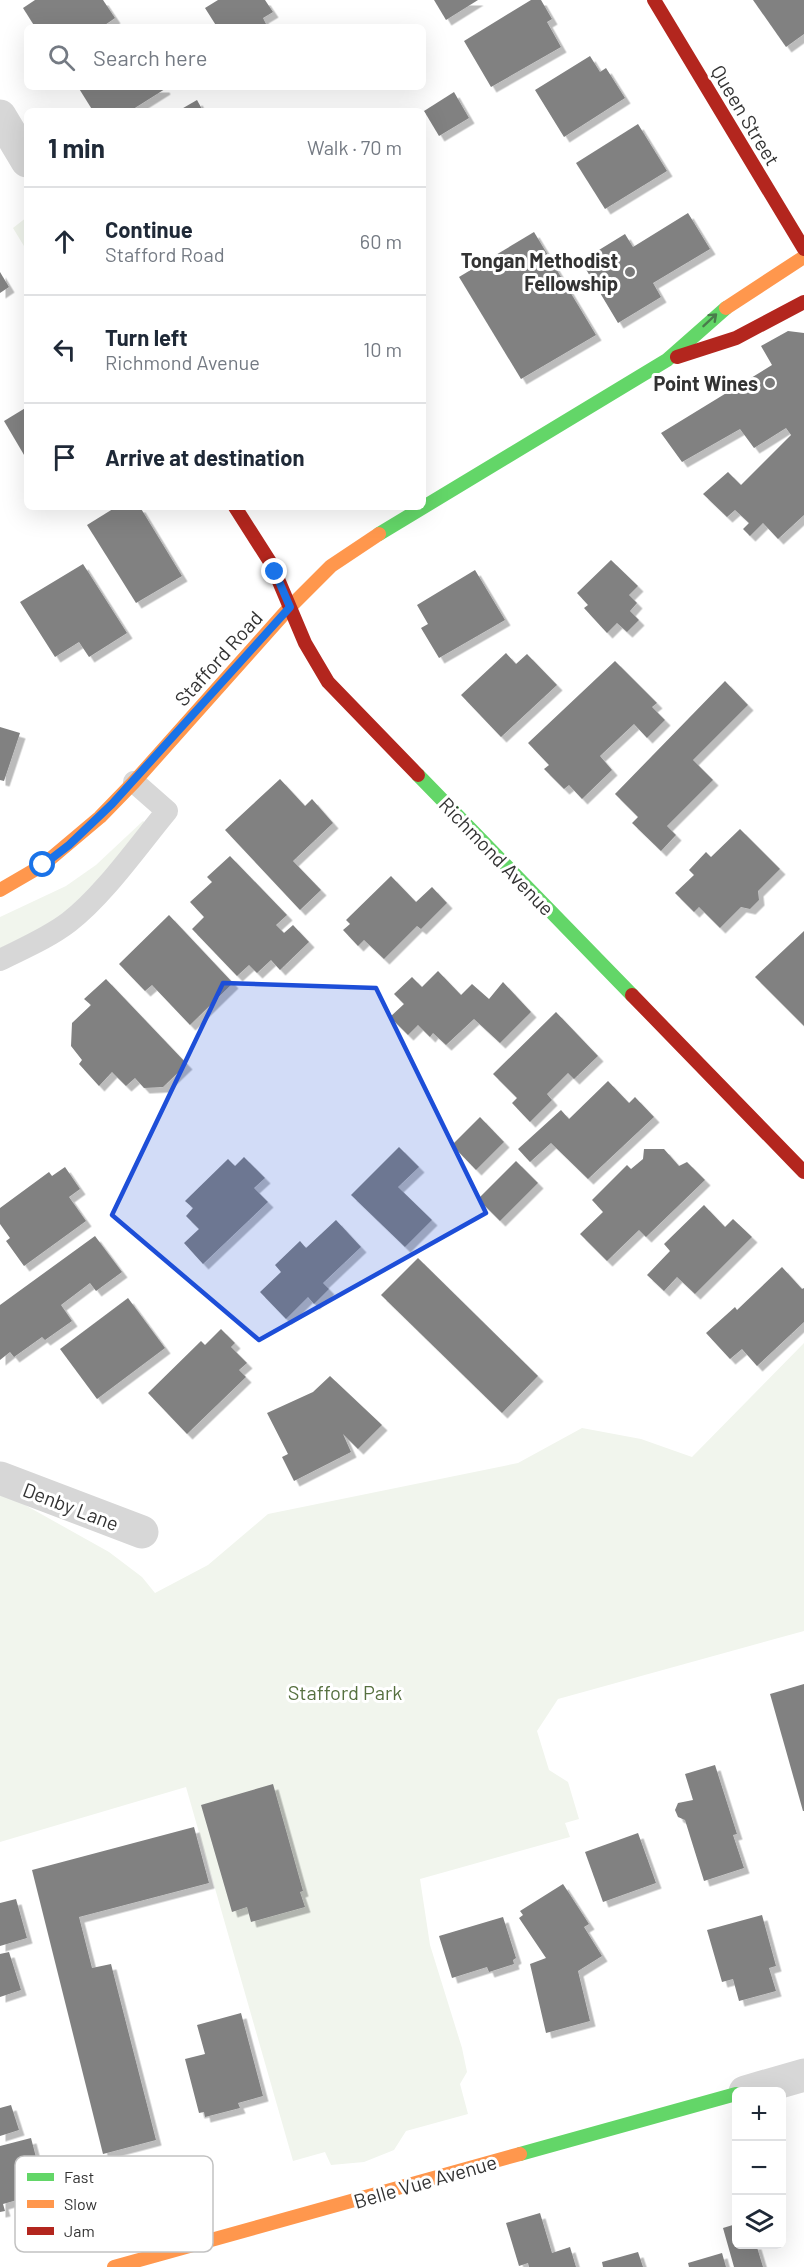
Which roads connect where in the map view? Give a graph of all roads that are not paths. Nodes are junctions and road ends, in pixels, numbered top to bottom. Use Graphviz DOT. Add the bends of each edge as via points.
graph roads {
  1 [pos="654,0"];
  2 [pos="0,116"];
  3 [pos="24,156"];
  4 [pos="804,249"];
  5 [pos="804,257"];
  6 [pos="804,302"];
  7 [pos="667,360"];
  8 [pos="426,506"];
  9 [pos="237,510"];
  10 [pos="419,510"];
  11 [pos="290,607"];
  12 [pos="134,782"];
  13 [pos="0,890"];
  14 [pos="0,960"];
  15 [pos="804,1172"];
  16 [pos="0,1479"];
  17 [pos="142,1532"];
  18 [pos="804,2075"];
  19 [pos="760,2087"];
  20 [pos="732,2095"];
  21 [pos="213,2239"];
  22 [pos="168,2252"];
  23 [pos="114,2267"];
  1 -- 4 [label="street, Queen Street"];
  2 -- 3 [label="street"];
  7 -- 5 [label="street, Stafford Road, one-way" via="718,313"];
  6 -- 7 [label="street, Stafford Road" via="736,338"];
  7 -- 8 [label="street, Stafford Road"];
  9 -- 11 [label="street, Richmond Avenue" via="274,569"];
  10 -- 11 [label="street, Stafford Road" via="331,566"];
  11 -- 12 [label="street, Stafford Road"];
  11 -- 15 [label="street, Richmond Avenue" via="314,662 328,682"];
  12 -- 13 [label="street, Stafford Road" via="69,845"];
  12 -- 14 [label="lane" via="167,811 89,904 38,942"];
  16 -- 17 [label="street, Denby Lane"];
  18 -- 19 [label="street"];
  20 -- 21 [label="street, Belle Vue Avenue"];
  22 -- 23 [label="street, Belle Vue Avenue"];
}
